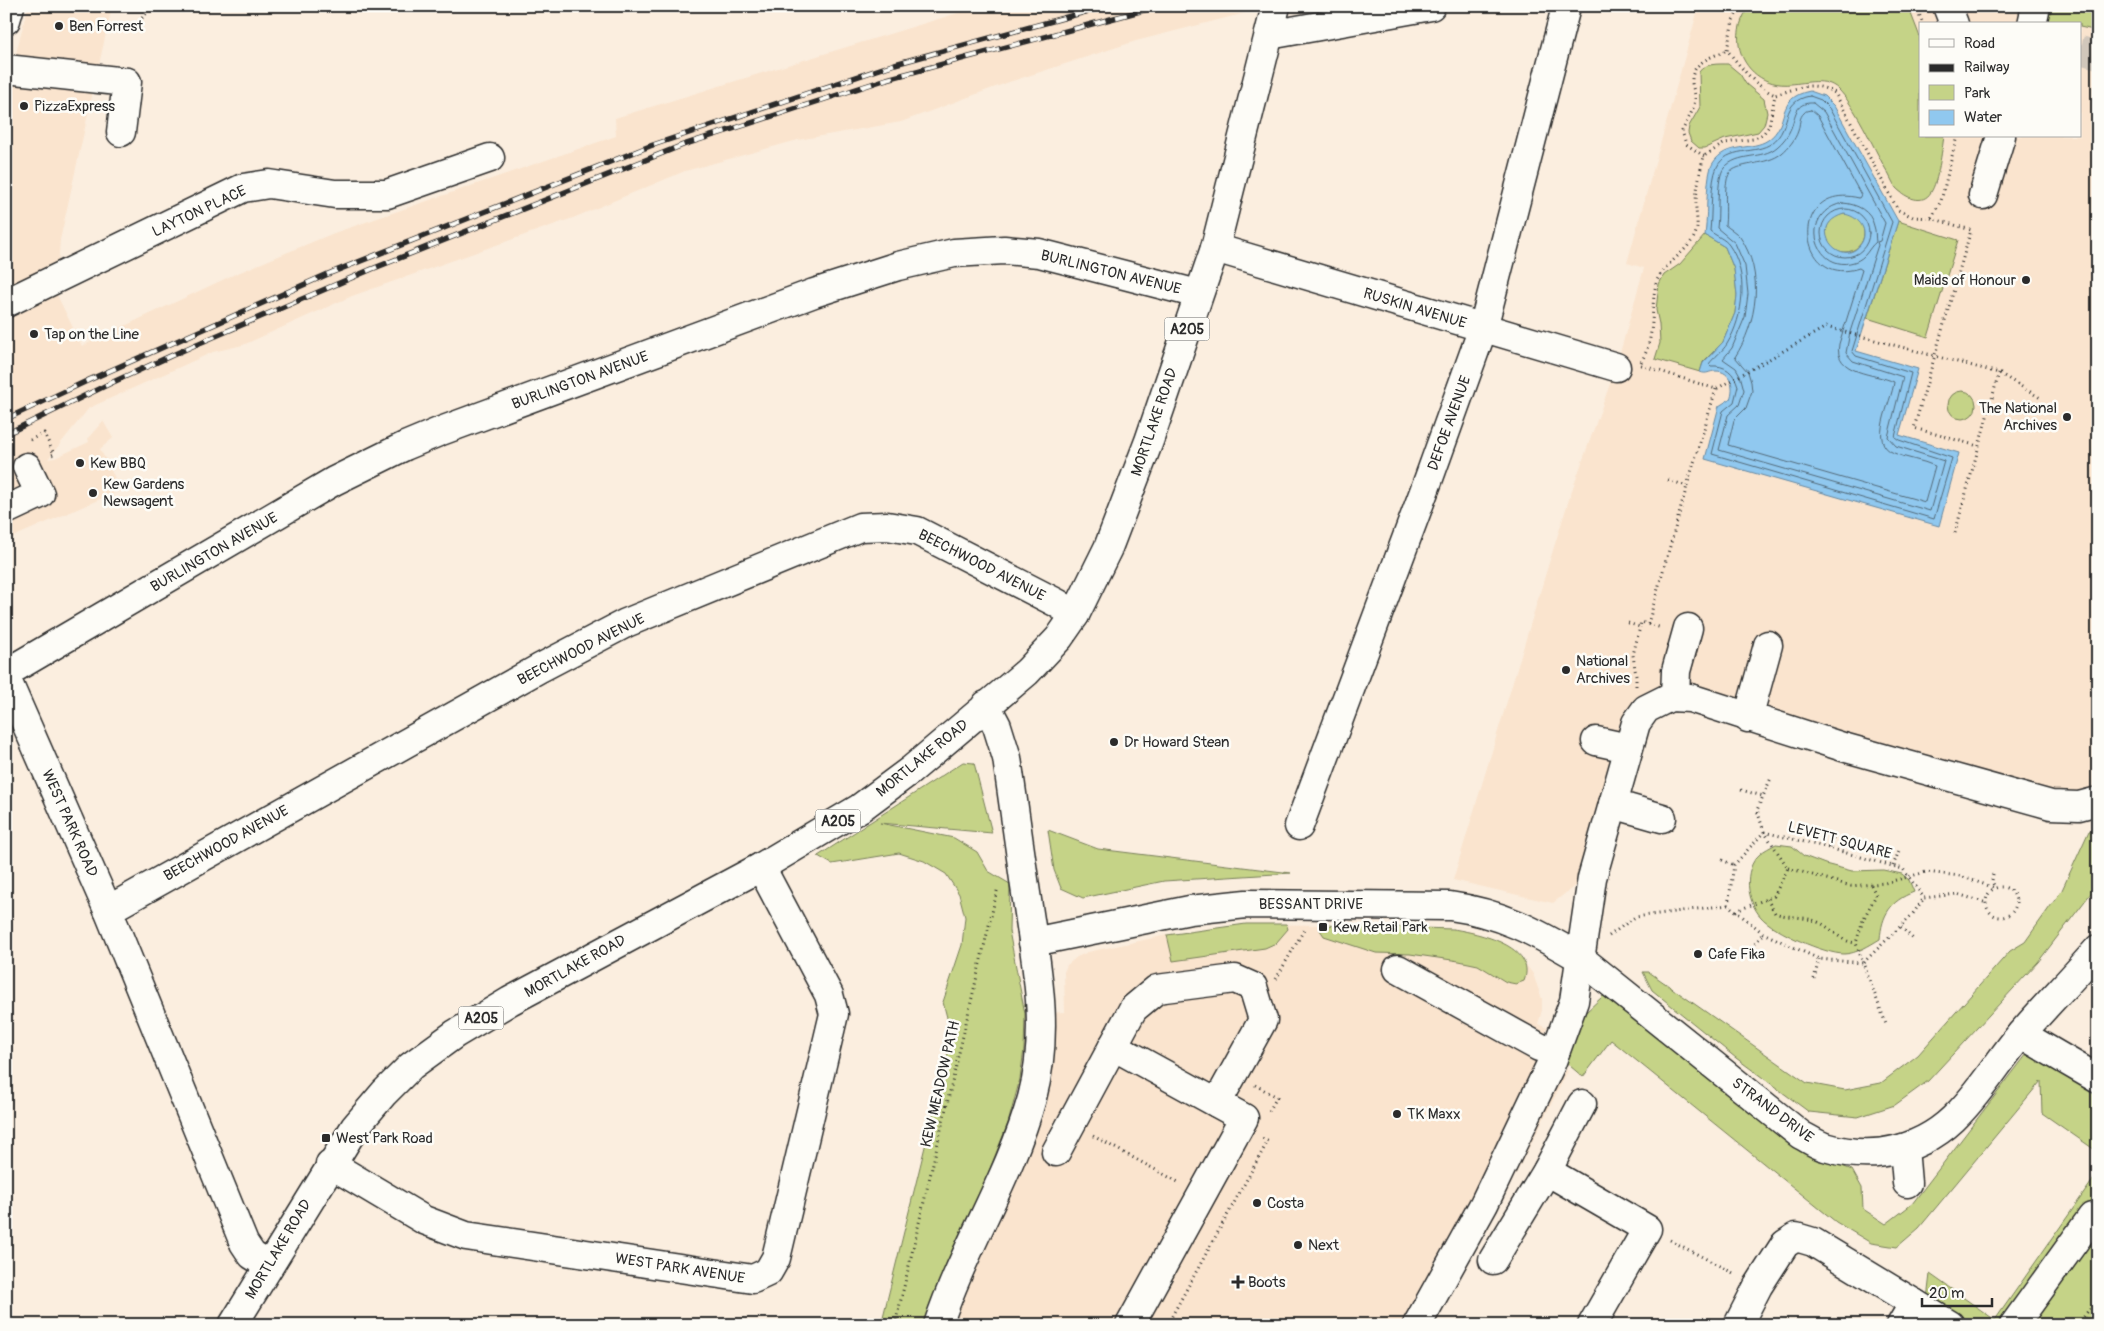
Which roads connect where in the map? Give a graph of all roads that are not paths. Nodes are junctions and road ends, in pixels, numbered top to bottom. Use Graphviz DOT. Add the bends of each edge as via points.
graph roads {
  1 [pos="10,6"];
  2 [pos="1276,6"];
  3 [pos="1431,6"];
  4 [pos="1947,6"];
  5 [pos="2036,6"];
  6 [pos="1565,11"];
  7 [pos="6,20"];
  8 [pos="1953,22"];
  9 [pos="2032,22"];
  10 [pos="1282,33"];
  11 [pos="6,69"];
  12 [pos="121,132"];
  13 [pos="2000,138"];
  14 [pos="490,158"];
  15 [pos="1983,195"];
  16 [pos="1215,248"];
  17 [pos="1198,294"];
  18 [pos="6,303"];
  19 [pos="1482,328"];
  20 [pos="1616,367"];
  21 [pos="27,467"];
  22 [pos="6,510"];
  23 [pos="1075,615"];
  24 [pos="1688,628"];
  25 [pos="1768,644"];
  26 [pos="6,673"];
  27 [pos="6,678"];
  28 [pos="1675,697"];
  29 [pos="986,705"];
  30 [pos="1748,718"];
  31 [pos="1596,741"];
  32 [pos="1628,748"];
  33 [pos="2098,801"];
  34 [pos="1613,804"];
  35 [pos="1662,818"];
  36 [pos="1299,826"];
  37 [pos="761,867"];
  38 [pos="108,910"];
  39 [pos="1034,942"];
  40 [pos="2098,950"];
  41 [pos="1580,958"];
  42 [pos="1398,969"];
  43 [pos="2021,1034"];
  44 [pos="1113,1046"];
  45 [pos="1555,1052"];
  46 [pos="2098,1079"];
  47 [pos="1217,1103"];
  48 [pos="1582,1104"];
  49 [pos="1904,1148"];
  50 [pos="1056,1152"];
  51 [pos="330,1164"];
  52 [pos="1546,1171"];
  53 [pos="1907,1183"];
  54 [pos="2092,1217"];
  55 [pos="1493,1260"];
  56 [pos="268,1265"];
  57 [pos="1908,1314"];
  58 [pos="232,1325"];
  59 [pos="938,1325"];
  60 [pos="1130,1325"];
  61 [pos="1417,1325"];
  62 [pos="1592,1325"];
  63 [pos="1738,1325"];
  64 [pos="1950,1325"];
  65 [pos="2014,1325"];
  1 -- 7 [label="main road"];
  2 -- 10 [label="main road, MORTLAKE ROAD / A205"];
  3 -- 10 [label="main road"];
  4 -- 8 [label="main road"];
  5 -- 9 [label="main road"];
  6 -- 19 [label="main road, DEFOE AVENUE"];
  10 -- 16 [label="main road, MORTLAKE ROAD / A205"];
  11 -- 12 [label="main road" via="127,82"];
  13 -- 15 [label="main road"];
  14 -- 18 [label="main road, LAYTON PLACE" via="387,194 335,194 269,184 243,188"];
  16 -- 17 [label="main road, MORTLAKE ROAD / A205"];
  16 -- 19 [label="main road, RUSKIN AVENUE"];
  17 -- 23 [label="main road, MORTLAKE ROAD / A205" via="1149,441 1108,548"];
  17 -- 26 [label="main road, BURLINGTON AVENUE" via="1039,253 980,250 898,266 814,293 405,446 334,481"];
  19 -- 20 [label="main road, RUSKIN AVENUE"];
  19 -- 36 [label="main road, DEFOE AVENUE"];
  21 -- 22 [label="main road" via="40,494"];
  23 -- 29 [label="main road, MORTLAKE ROAD / A205" via="1059,638 1027,672"];
  23 -- 38 [label="main road, BEECHWOOD AVENUE" via="917,531 887,526 860,527 626,623"];
  24 -- 28 [label="main road" via="1676,671"];
  25 -- 30 [label="main road"];
  27 -- 38 [label="main road, WEST PARK ROAD"];
  28 -- 30 [label="main road" via="1690,698"];
  28 -- 32 [label="main road" via="1646,709 1636,723"];
  29 -- 37 [label="main road, MORTLAKE ROAD / A205" via="911,770 860,808"];
  29 -- 39 [label="main road" via="1007,758"];
  30 -- 33 [label="main road" via="2051,805 2079,806"];
  31 -- 32 [label="main road"];
  32 -- 34 [label="main road"];
  34 -- 35 [label="main road"];
  34 -- 41 [label="main road" via="1592,878"];
  37 -- 51 [label="main road, MORTLAKE ROAD / A205" via="589,958 455,1034 411,1066 384,1093"];
  37 -- 51 [label="main road, WEST PARK AVENUE" via="829,995 834,1014 776,1258 768,1272 753,1279 466,1236 424,1220"];
  38 -- 56 [label="main road, WEST PARK ROAD" via="244,1243 252,1255"];
  39 -- 41 [label="main road, BESSANT DRIVE" via="1190,910 1246,904 1450,906 1478,910 1506,920 1541,935"];
  39 -- 59 [label="main road" via="1042,1013 1038,1069 1021,1133 951,1286"];
  40 -- 43 [label="main road, STRAND DRIVE"];
  41 -- 45 [label="main road" via="1574,1001"];
  41 -- 49 [label="main road, STRAND DRIVE" via="1801,1135 1823,1147 1865,1154"];
  42 -- 45 [label="main road" via="1539,1048"];
  43 -- 46 [label="main road"];
  43 -- 49 [label="main road, STRAND DRIVE" via="1961,1111 1942,1129"];
  44 -- 47 [label="main road"];
  44 -- 47 [label="main road" via="1133,1009 1157,989 1235,979 1253,987 1263,1020"];
  44 -- 50 [label="main road"];
  45 -- 61 [label="main road" via="1484,1204"];
  47 -- 60 [label="main road" via="1244,1118"];
  48 -- 52 [label="main road"];
  49 -- 53 [label="main road"];
  51 -- 56 [label="main road, MORTLAKE ROAD / A205"];
  52 -- 55 [label="main road"];
  52 -- 62 [label="main road" via="1642,1236"];
  54 -- 65 [label="main road" via="2079,1254"];
  56 -- 58 [label="main road, MORTLAKE ROAD / A205"];
  57 -- 63 [label="main road" via="1813,1242 1796,1237 1785,1244"];
  57 -- 64 [label="main road"];
}
